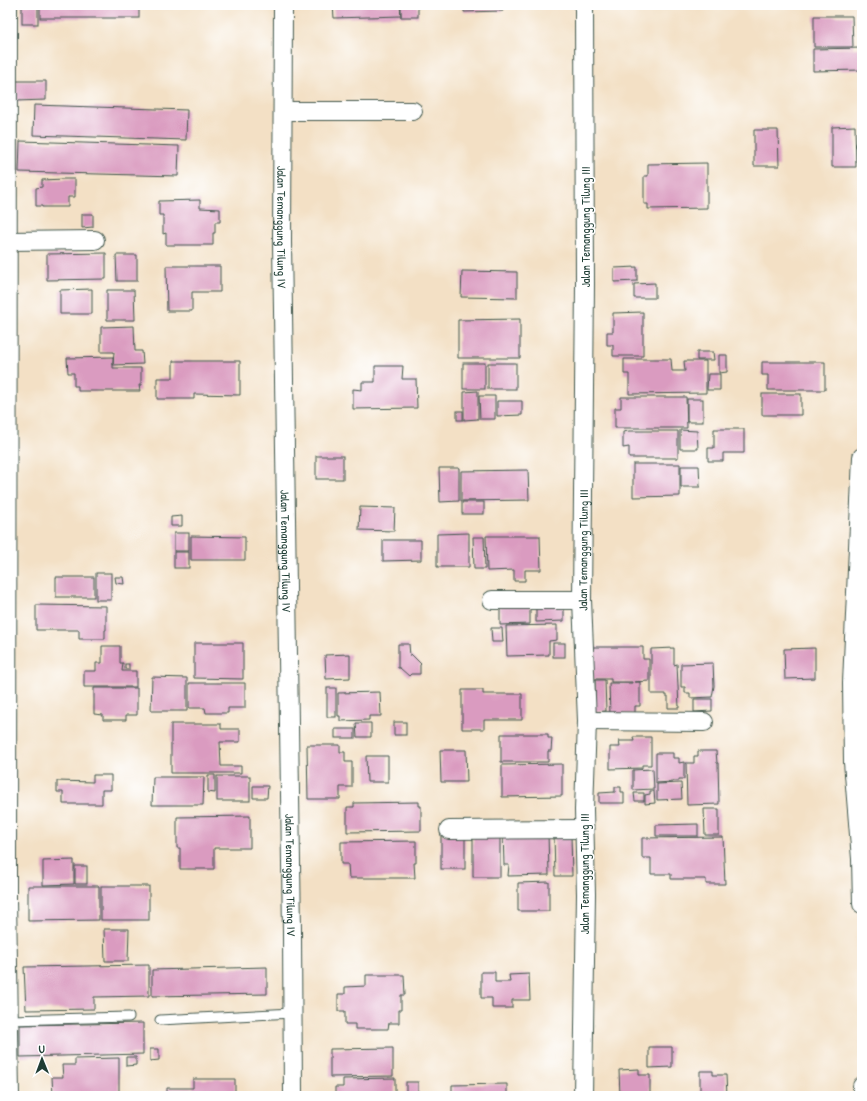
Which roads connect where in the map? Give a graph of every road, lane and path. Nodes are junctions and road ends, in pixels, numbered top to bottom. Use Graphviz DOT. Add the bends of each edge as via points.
graph roads {
  1 [pos="8,5"];
  2 [pos="284,5"];
  3 [pos="584,5"];
  4 [pos="283,111"];
  5 [pos="413,111"];
  6 [pos="95,240"];
  7 [pos="8,241"];
  8 [pos="862,457"];
  9 [pos="492,600"];
  10 [pos="582,600"];
  11 [pos="588,720"];
  12 [pos="704,722"];
  13 [pos="584,829"];
  14 [pos="449,830"];
  15 [pos="862,904"];
  16 [pos="293,1013"];
  17 [pos="129,1017"];
  18 [pos="9,1020"];
  19 [pos="160,1020"];
  20 [pos="862,1086"];
  21 [pos="10,1096"];
  22 [pos="293,1096"];
  23 [pos="583,1096"];
  24 [pos="862,1096"];
  1 -- 7 [label="street"];
  2 -- 4 [label="street, Jalan Temanggung Tilung IV"];
  3 -- 10 [label="street, Jalan Temanggung Tilung III"];
  4 -- 5 [label="street"];
  4 -- 16 [label="street, Jalan Temanggung Tilung IV" via="282,242"];
  6 -- 7 [label="street"];
  7 -- 18 [label="street"];
  8 -- 15 [label="street" via="852,683 853,762"];
  9 -- 10 [label="street"];
  10 -- 11 [label="street, Jalan Temanggung Tilung III"];
  11 -- 12 [label="street"];
  11 -- 13 [label="street, Jalan Temanggung Tilung III"];
  13 -- 14 [label="street"];
  13 -- 23 [label="street, Jalan Temanggung Tilung III" via="586,894"];
  16 -- 19 [label="lane"];
  16 -- 22 [label="street, Jalan Temanggung Tilung IV"];
  17 -- 18 [label="lane"];
  18 -- 21 [label="street"];
  20 -- 24 [label="street"];
}
